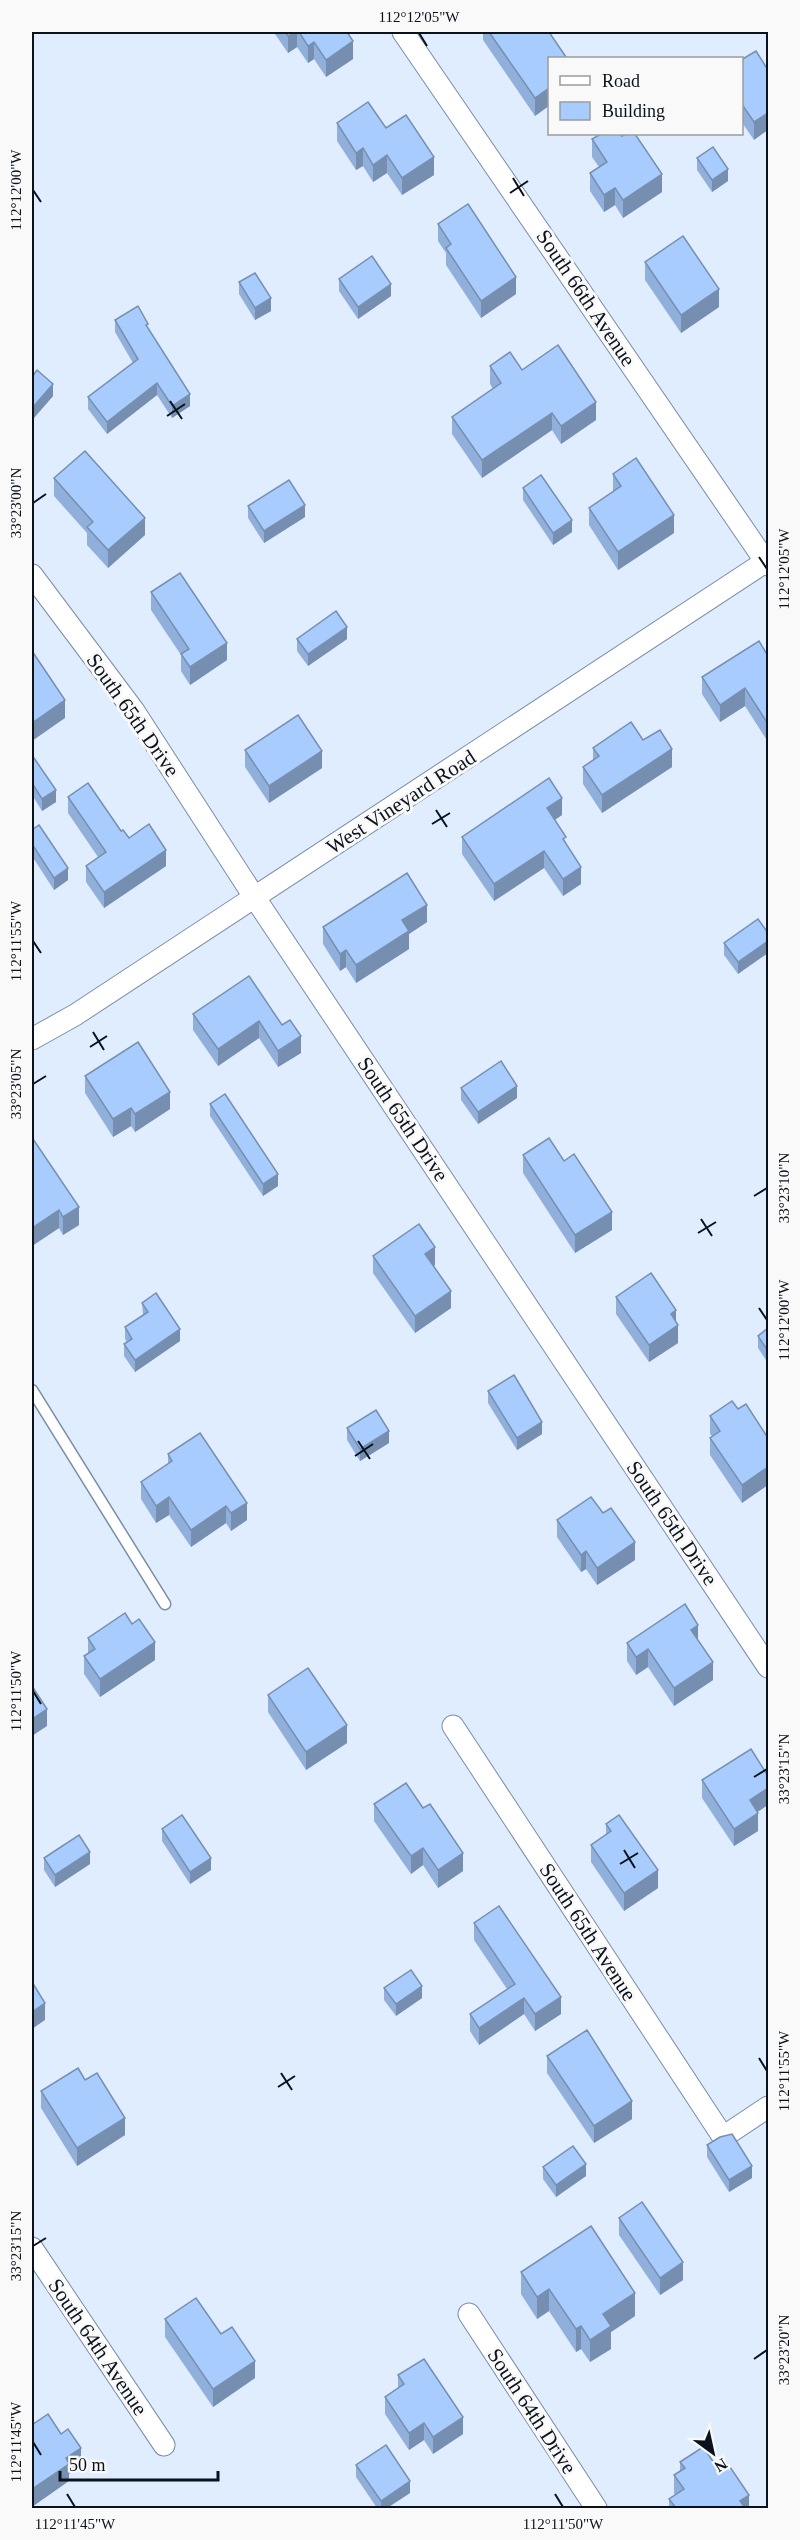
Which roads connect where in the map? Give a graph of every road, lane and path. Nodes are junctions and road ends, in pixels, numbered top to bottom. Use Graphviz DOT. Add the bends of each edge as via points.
graph roads {
  1 [pos="404,32"];
  2 [pos="768,562"];
  3 [pos="32,575"];
  4 [pos="255,898"];
  5 [pos="32,1039"];
  6 [pos="32,1390"];
  7 [pos="165,1604"];
  8 [pos="768,1667"];
  9 [pos="453,1726"];
  10 [pos="768,2107"];
  11 [pos="32,2248"];
  12 [pos="469,2314"];
  13 [pos="164,2445"];
  14 [pos="596,2508"];
  1 -- 2 [label="street, South 66th Avenue"];
  2 -- 4 [label="street, West Vineyard Road"];
  3 -- 4 [label="street, South 65th Drive" via="134,711"];
  4 -- 5 [label="street, West Vineyard Road" via="75,1016"];
  4 -- 8 [label="street, South 65th Drive"];
  6 -- 7 [label="lane"];
  9 -- 10 [label="street, South 65th Avenue" via="723,2137"];
  11 -- 13 [label="street, South 64th Avenue"];
  12 -- 14 [label="street, South 64th Drive"];
}
